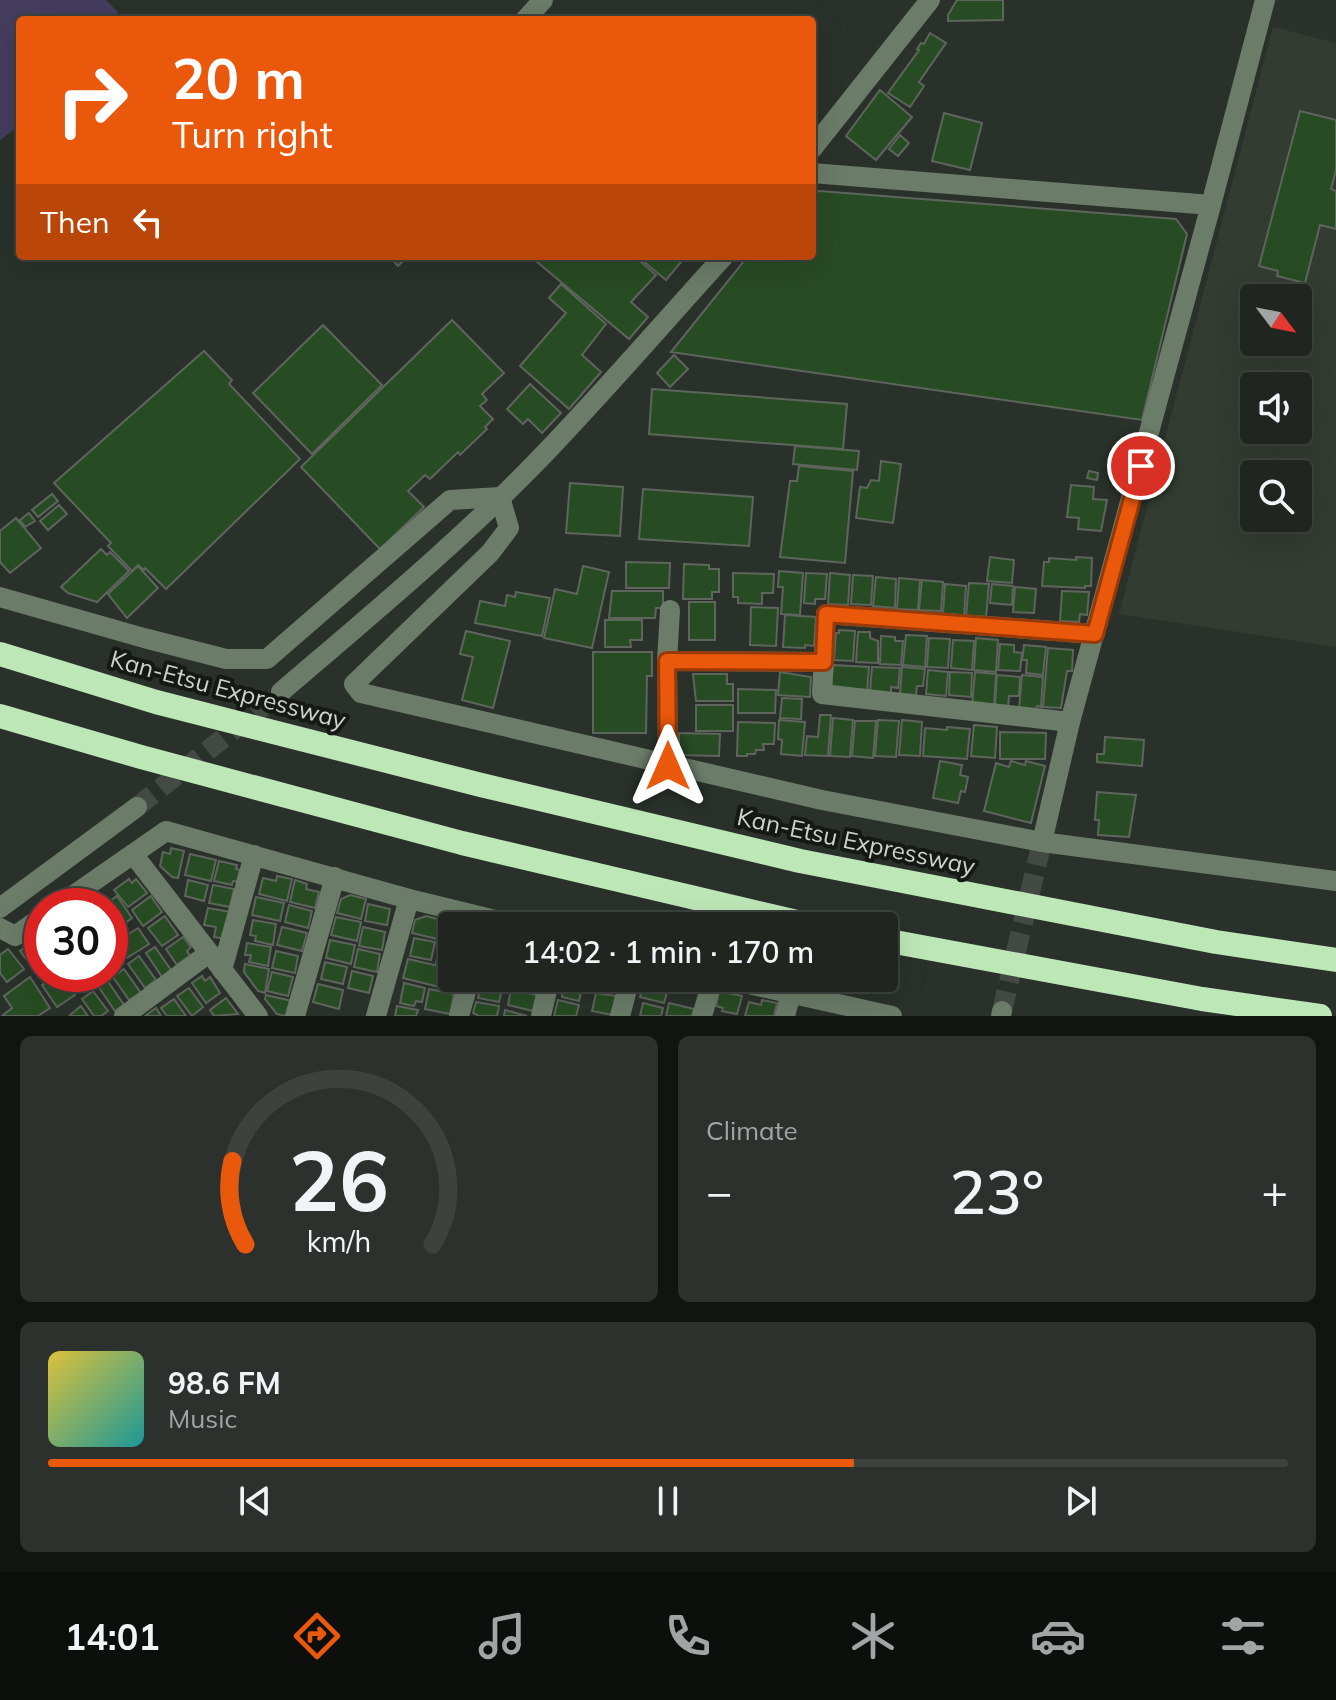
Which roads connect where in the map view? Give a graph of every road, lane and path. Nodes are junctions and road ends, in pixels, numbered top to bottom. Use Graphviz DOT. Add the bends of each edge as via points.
graph roads {
  1 [pos="543,0"];
  2 [pos="930,0"];
  3 [pos="1265,0"];
  4 [pos="529,16"];
  5 [pos="816,144"];
  6 [pos="816,173"];
  7 [pos="1211,205"];
  8 [pos="720,260"];
  9 [pos="500,497"];
  10 [pos="0,597"];
  11 [pos="670,610"];
  12 [pos="1095,634"];
  13 [pos="0,654"];
  14 [pos="667,661"];
  15 [pos="824,662"];
  16 [pos="281,692"];
  17 [pos="0,716"];
  18 [pos="1070,722"];
  19 [pos="668,766"];
  20 [pos="137,807"];
  21 [pos="1042,842"];
  22 [pos="133,854"];
  23 [pos="254,855"];
  24 [pos="335,877"];
  25 [pos="1336,881"];
  26 [pos="84,888"];
  27 [pos="409,899"];
  28 [pos="0,908"];
  29 [pos="453,912"];
  30 [pos="755,912"];
  31 [pos="0,928"];
  32 [pos="24,930"];
  33 [pos="898,943"];
  34 [pos="209,953"];
  35 [pos="1336,960"];
  36 [pos="222,970"];
  37 [pos="466,992"];
  38 [pos="547,992"];
  39 [pos="626,992"];
  40 [pos="709,992"];
  41 [pos="786,992"];
  42 [pos="791,993"];
  43 [pos="862,1013"];
  44 [pos="124,1016"];
  45 [pos="258,1016"];
  46 [pos="295,1016"];
  47 [pos="376,1016"];
  48 [pos="459,1016"];
  49 [pos="541,1016"];
  50 [pos="620,1016"];
  51 [pos="702,1016"];
  52 [pos="785,1016"];
  53 [pos="892,1016"];
  54 [pos="1320,1016"];
  1 -- 4 [label="street"];
  2 -- 5 [label="street"];
  3 -- 7 [label="street"];
  6 -- 7 [label="street"];
  7 -- 12 [label="street"];
  8 -- 9 [label="street"];
  9 -- 10 [label="street" via="450,500 267,659 226,659"];
  9 -- 16 [label="street"];
  9 -- 19 [label="street" via="509,528 490,553 354,684 361,693"];
  11 -- 14 [label="street"];
  12 -- 15 [label="street" via="826,614"];
  12 -- 18 [label="street"];
  13 -- 35 [label="highway, Kan-Etsu Expressway" via="172,706 800,861 1216,942"];
  14 -- 15 [label="street"];
  14 -- 19 [label="street"];
  15 -- 18 [label="street" via="822,694"];
  17 -- 30 [label="highway" via="462,843"];
  18 -- 21 [label="street"];
  19 -- 21 [label="street"];
  20 -- 28 [label="street"];
  21 -- 25 [label="street"];
  22 -- 23 [label="street" via="166,831"];
  22 -- 26 [label="street"];
  22 -- 34 [label="street"];
  23 -- 24 [label="street"];
  23 -- 36 [label="street"];
  24 -- 27 [label="street"];
  24 -- 46 [label="street"];
  27 -- 29 [label="street"];
  27 -- 47 [label="street"];
  31 -- 32 [label="street" via="15,936"];
  33 -- 54 [label="highway"];
  34 -- 36 [label="street"];
  34 -- 44 [label="street"];
  36 -- 45 [label="street"];
  37 -- 48 [label="street"];
  38 -- 49 [label="street"];
  39 -- 50 [label="street"];
  40 -- 51 [label="street"];
  41 -- 42 [label="street"];
  42 -- 43 [label="street"];
  42 -- 52 [label="street"];
  43 -- 53 [label="street"];
}
